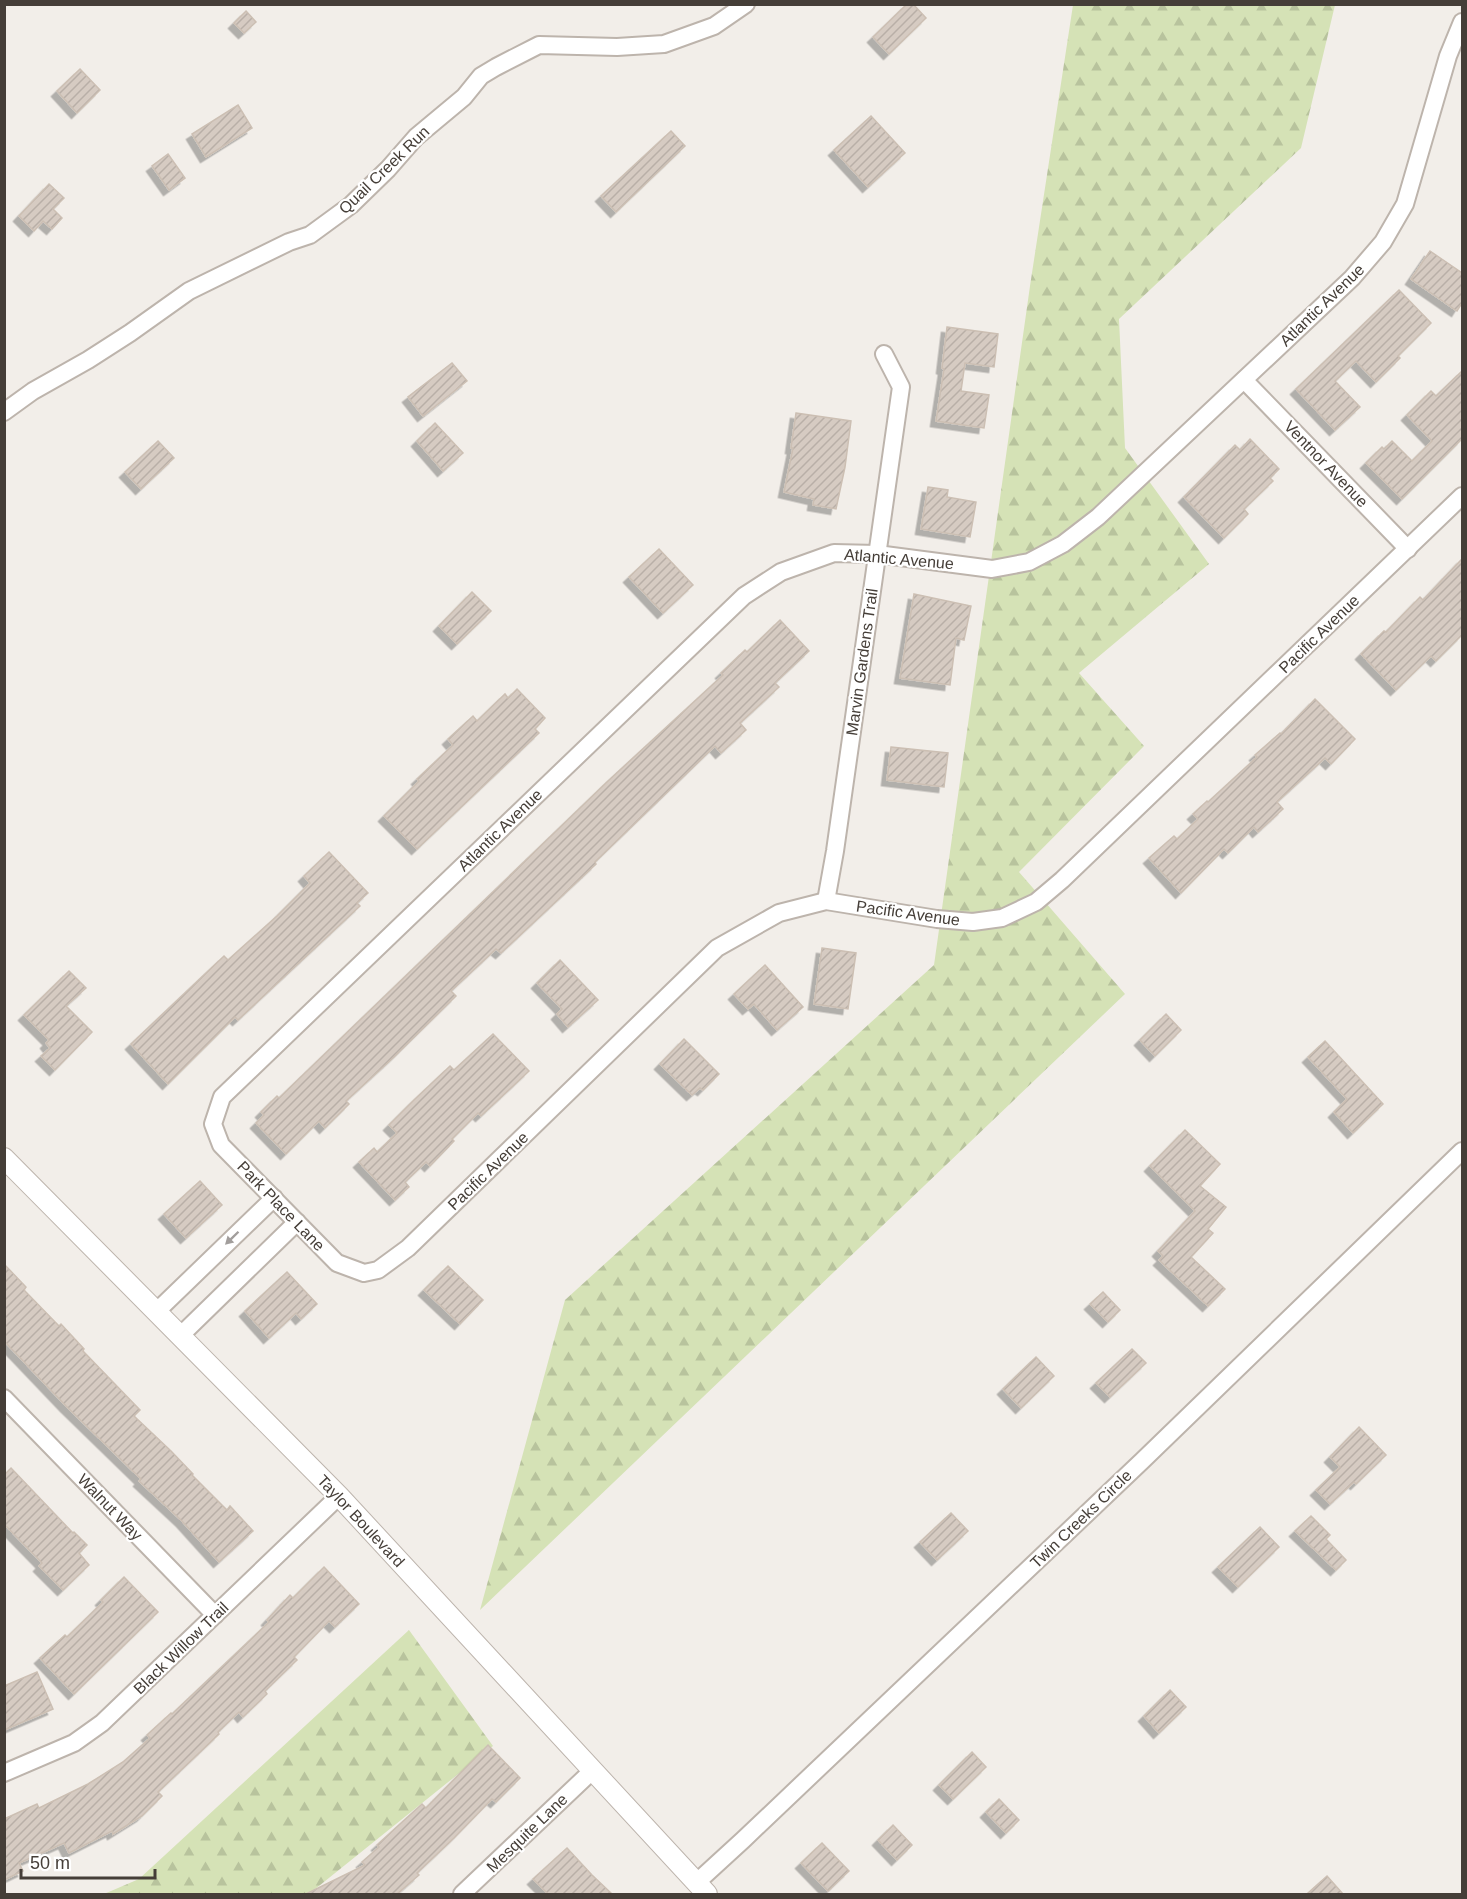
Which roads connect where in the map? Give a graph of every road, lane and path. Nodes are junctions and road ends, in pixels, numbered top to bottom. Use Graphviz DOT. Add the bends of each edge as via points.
graph roads {
  1 [pos="746,4"];
  2 [pos="1462,22"];
  3 [pos="884,354"];
  4 [pos="1244,380"];
  5 [pos="4,412"];
  6 [pos="1462,496"];
  7 [pos="1408,549"];
  8 [pos="877,554"];
  9 [pos="826,901"];
  10 [pos="213,1124"];
  11 [pos="1462,1151"];
  12 [pos="4,1158"];
  13 [pos="274,1198"];
  14 [pos="297,1222"];
  15 [pos="364,1273"];
  16 [pos="156,1312"];
  17 [pos="180,1336"];
  18 [pos="4,1398"];
  19 [pos="339,1496"];
  20 [pos="215,1615"];
  21 [pos="592,1771"];
  22 [pos="4,1773"];
  23 [pos="701,1889"];
  24 [pos="474,1891"];
  1 -- 5 [label="street, Quail Creek Run" via="714,26 664,44 539,45 496,67 416,137 351,205 310,235 189,291"];
  2 -- 4 [label="street, Atlantic Avenue" via="1448,56 1405,204 1383,242 1352,278"];
  3 -- 8 [label="street, Marvin Gardens Trail" via="901,387"];
  4 -- 7 [label="street, Ventnor Avenue"];
  4 -- 8 [label="street, Atlantic Avenue" via="1098,517 1063,544 1029,562 992,569"];
  6 -- 7 [label="street, Pacific Avenue"];
  7 -- 9 [label="street, Pacific Avenue" via="1036,902 1002,918 973,922"];
  8 -- 9 [label="street, Marvin Gardens Trail"];
  8 -- 10 [label="street, Atlantic Avenue" via="834,553 780,572 744,596 222,1097"];
  9 -- 15 [label="street, Pacific Avenue" via="779,913 717,948 408,1248 378,1270"];
  10 -- 13 [label="street, Park Place Lane" via="221,1145"];
  11 -- 23 [label="street, Twin Creeks Circle" via="743,1840"];
  12 -- 16 [label="street, Taylor Boulevard"];
  13 -- 14 [label="street, Park Place Lane"];
  13 -- 16 [label="street, one-way"];
  14 -- 15 [label="street, Park Place Lane" via="337,1263"];
  14 -- 17 [label="street"];
  16 -- 17 [label="street, Taylor Boulevard"];
  17 -- 19 [label="street, Taylor Boulevard"];
  18 -- 20 [label="street, Walnut Way"];
  19 -- 20 [label="street, Black Willow Trail"];
  19 -- 21 [label="street, Taylor Boulevard"];
  20 -- 22 [label="street, Black Willow Trail" via="102,1723 74,1743"];
  21 -- 23 [label="street, Taylor Boulevard"];
  21 -- 24 [label="street, Mesquite Lane"];
}
